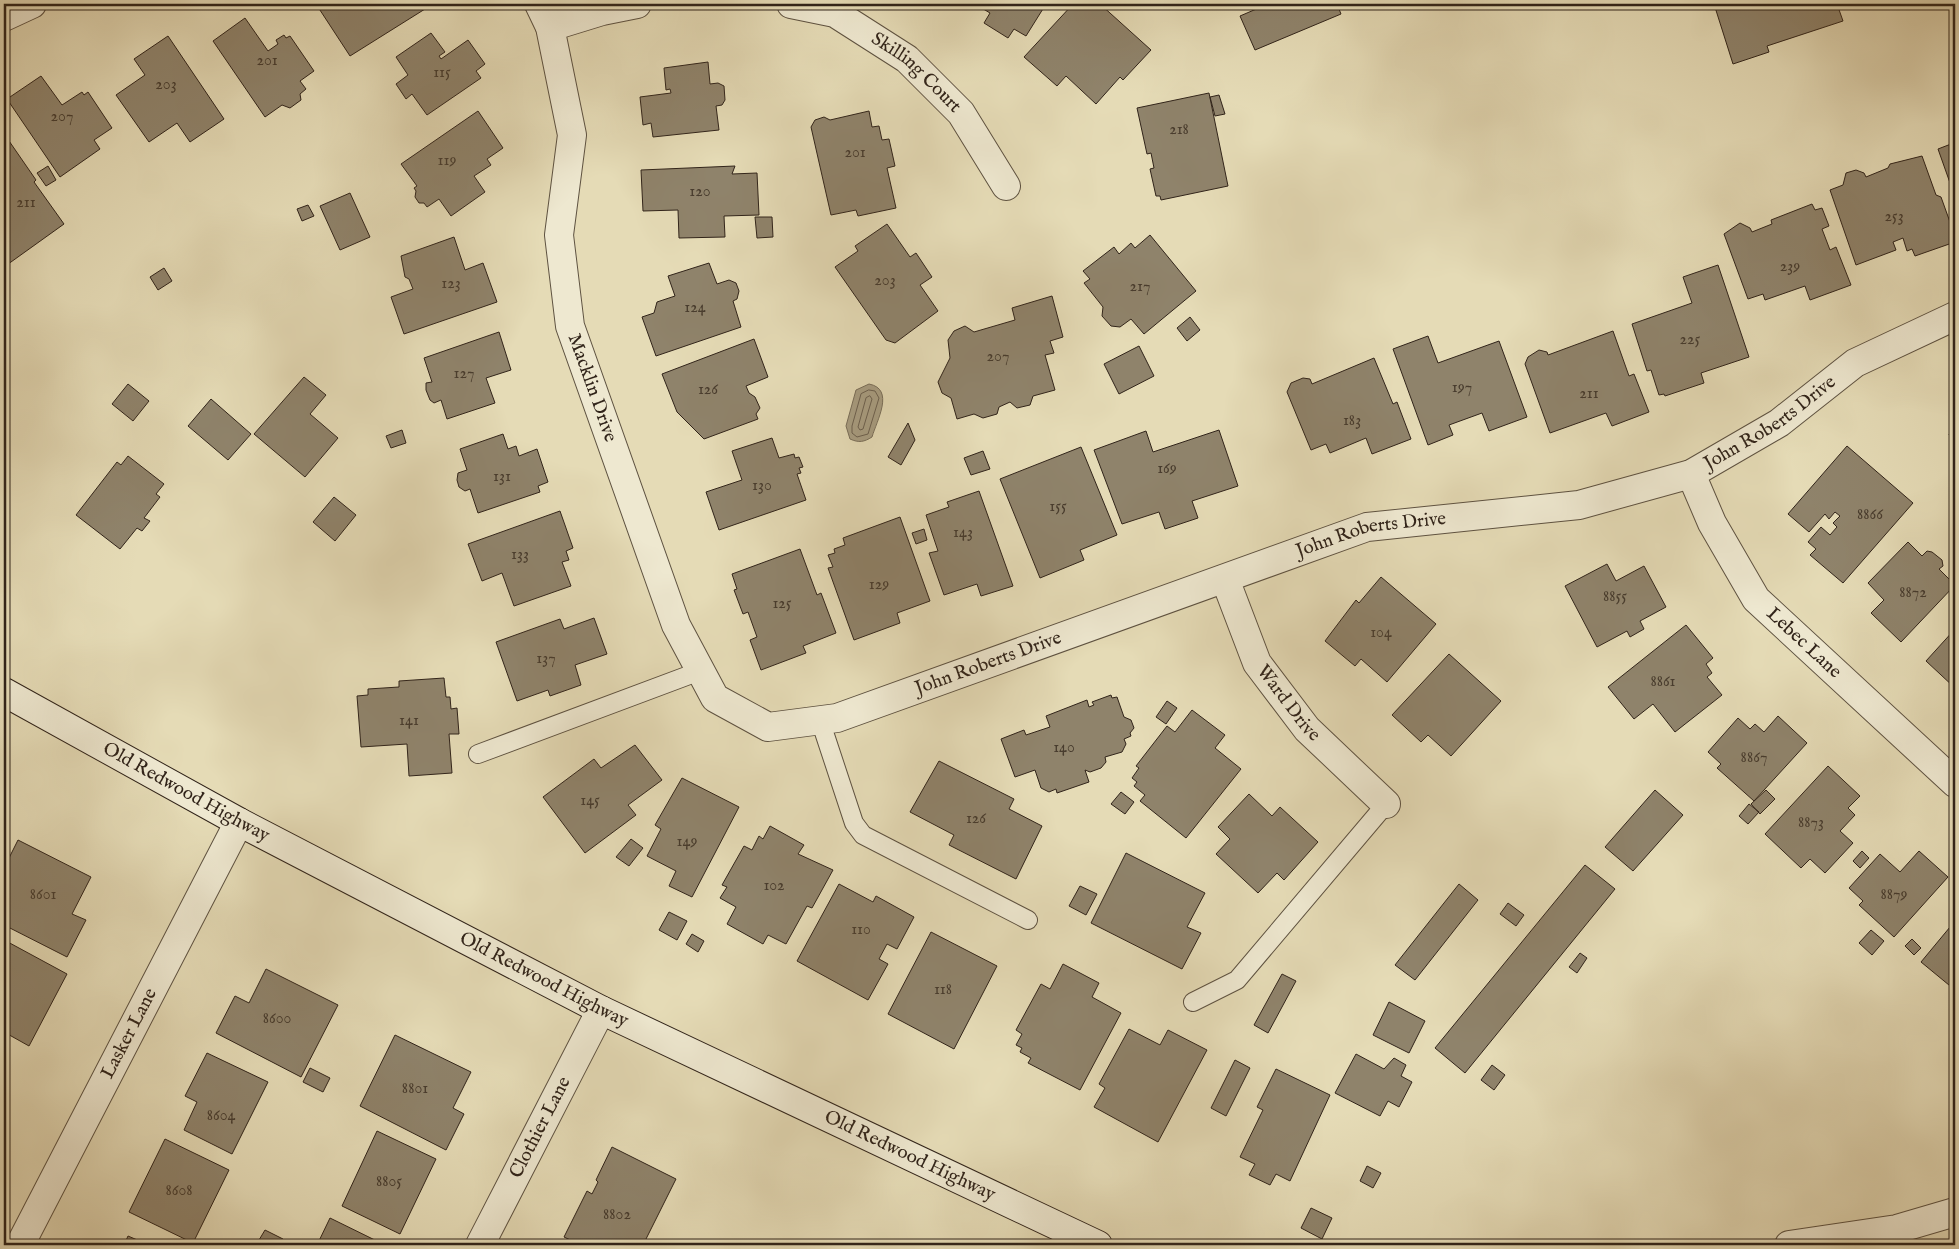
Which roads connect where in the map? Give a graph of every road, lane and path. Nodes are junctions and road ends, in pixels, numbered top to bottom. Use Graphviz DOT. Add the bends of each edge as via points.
graph roads {
  1 [pos="32,4"];
  2 [pos="637,4"];
  3 [pos="791,4"];
  4 [pos="545,15"];
  5 [pos="4,17"];
  6 [pos="1006,186"];
  7 [pos="1955,316"];
  8 [pos="1691,474"];
  9 [pos="1225,579"];
  10 [pos="700,671"];
  11 [pos="4,692"];
  12 [pos="820,720"];
  13 [pos="768,727"];
  14 [pos="478,754"];
  15 [pos="1955,783"];
  16 [pos="1386,804"];
  17 [pos="239,822"];
  18 [pos="1028,920"];
  19 [pos="1193,1002"];
  20 [pos="601,1010"];
  21 [pos="1955,1212"];
  22 [pos="20,1245"];
  23 [pos="480,1245"];
  24 [pos="1098,1245"];
  25 [pos="1789,1245"];
  1 -- 5 [label="street"];
  2 -- 4 [label="street" via="602,11"];
  3 -- 6 [label="street, Skilling Court" via="835,13 907,60 961,113"];
  4 -- 10 [label="street, Macklin Drive" via="572,135 558,234 570,326 676,625"];
  7 -- 8 [label="street, John Roberts Drive" via="1855,363 1779,423"];
  8 -- 9 [label="street, John Roberts Drive" via="1579,505 1367,527"];
  8 -- 15 [label="street, Lebec Lane" via="1712,523 1756,599"];
  9 -- 12 [label="street, John Roberts Drive" via="837,718"];
  9 -- 16 [label="street, Ward Drive" via="1256,663 1306,729"];
  10 -- 13 [label="street, Macklin Drive" via="715,698"];
  10 -- 14 [label="lane"];
  11 -- 17 [label="street, Old Redwood Highway"];
  12 -- 13 [label="street, John Roberts Drive"];
  12 -- 18 [label="lane" via="854,823 863,835"];
  16 -- 19 [label="lane" via="1237,980"];
  17 -- 20 [label="street, Old Redwood Highway"];
  17 -- 22 [label="street, Lasker Lane"];
  20 -- 23 [label="street, Clothier Lane"];
  20 -- 24 [label="street, Old Redwood Highway"];
  21 -- 25 [label="street" via="1898,1229"];
}
